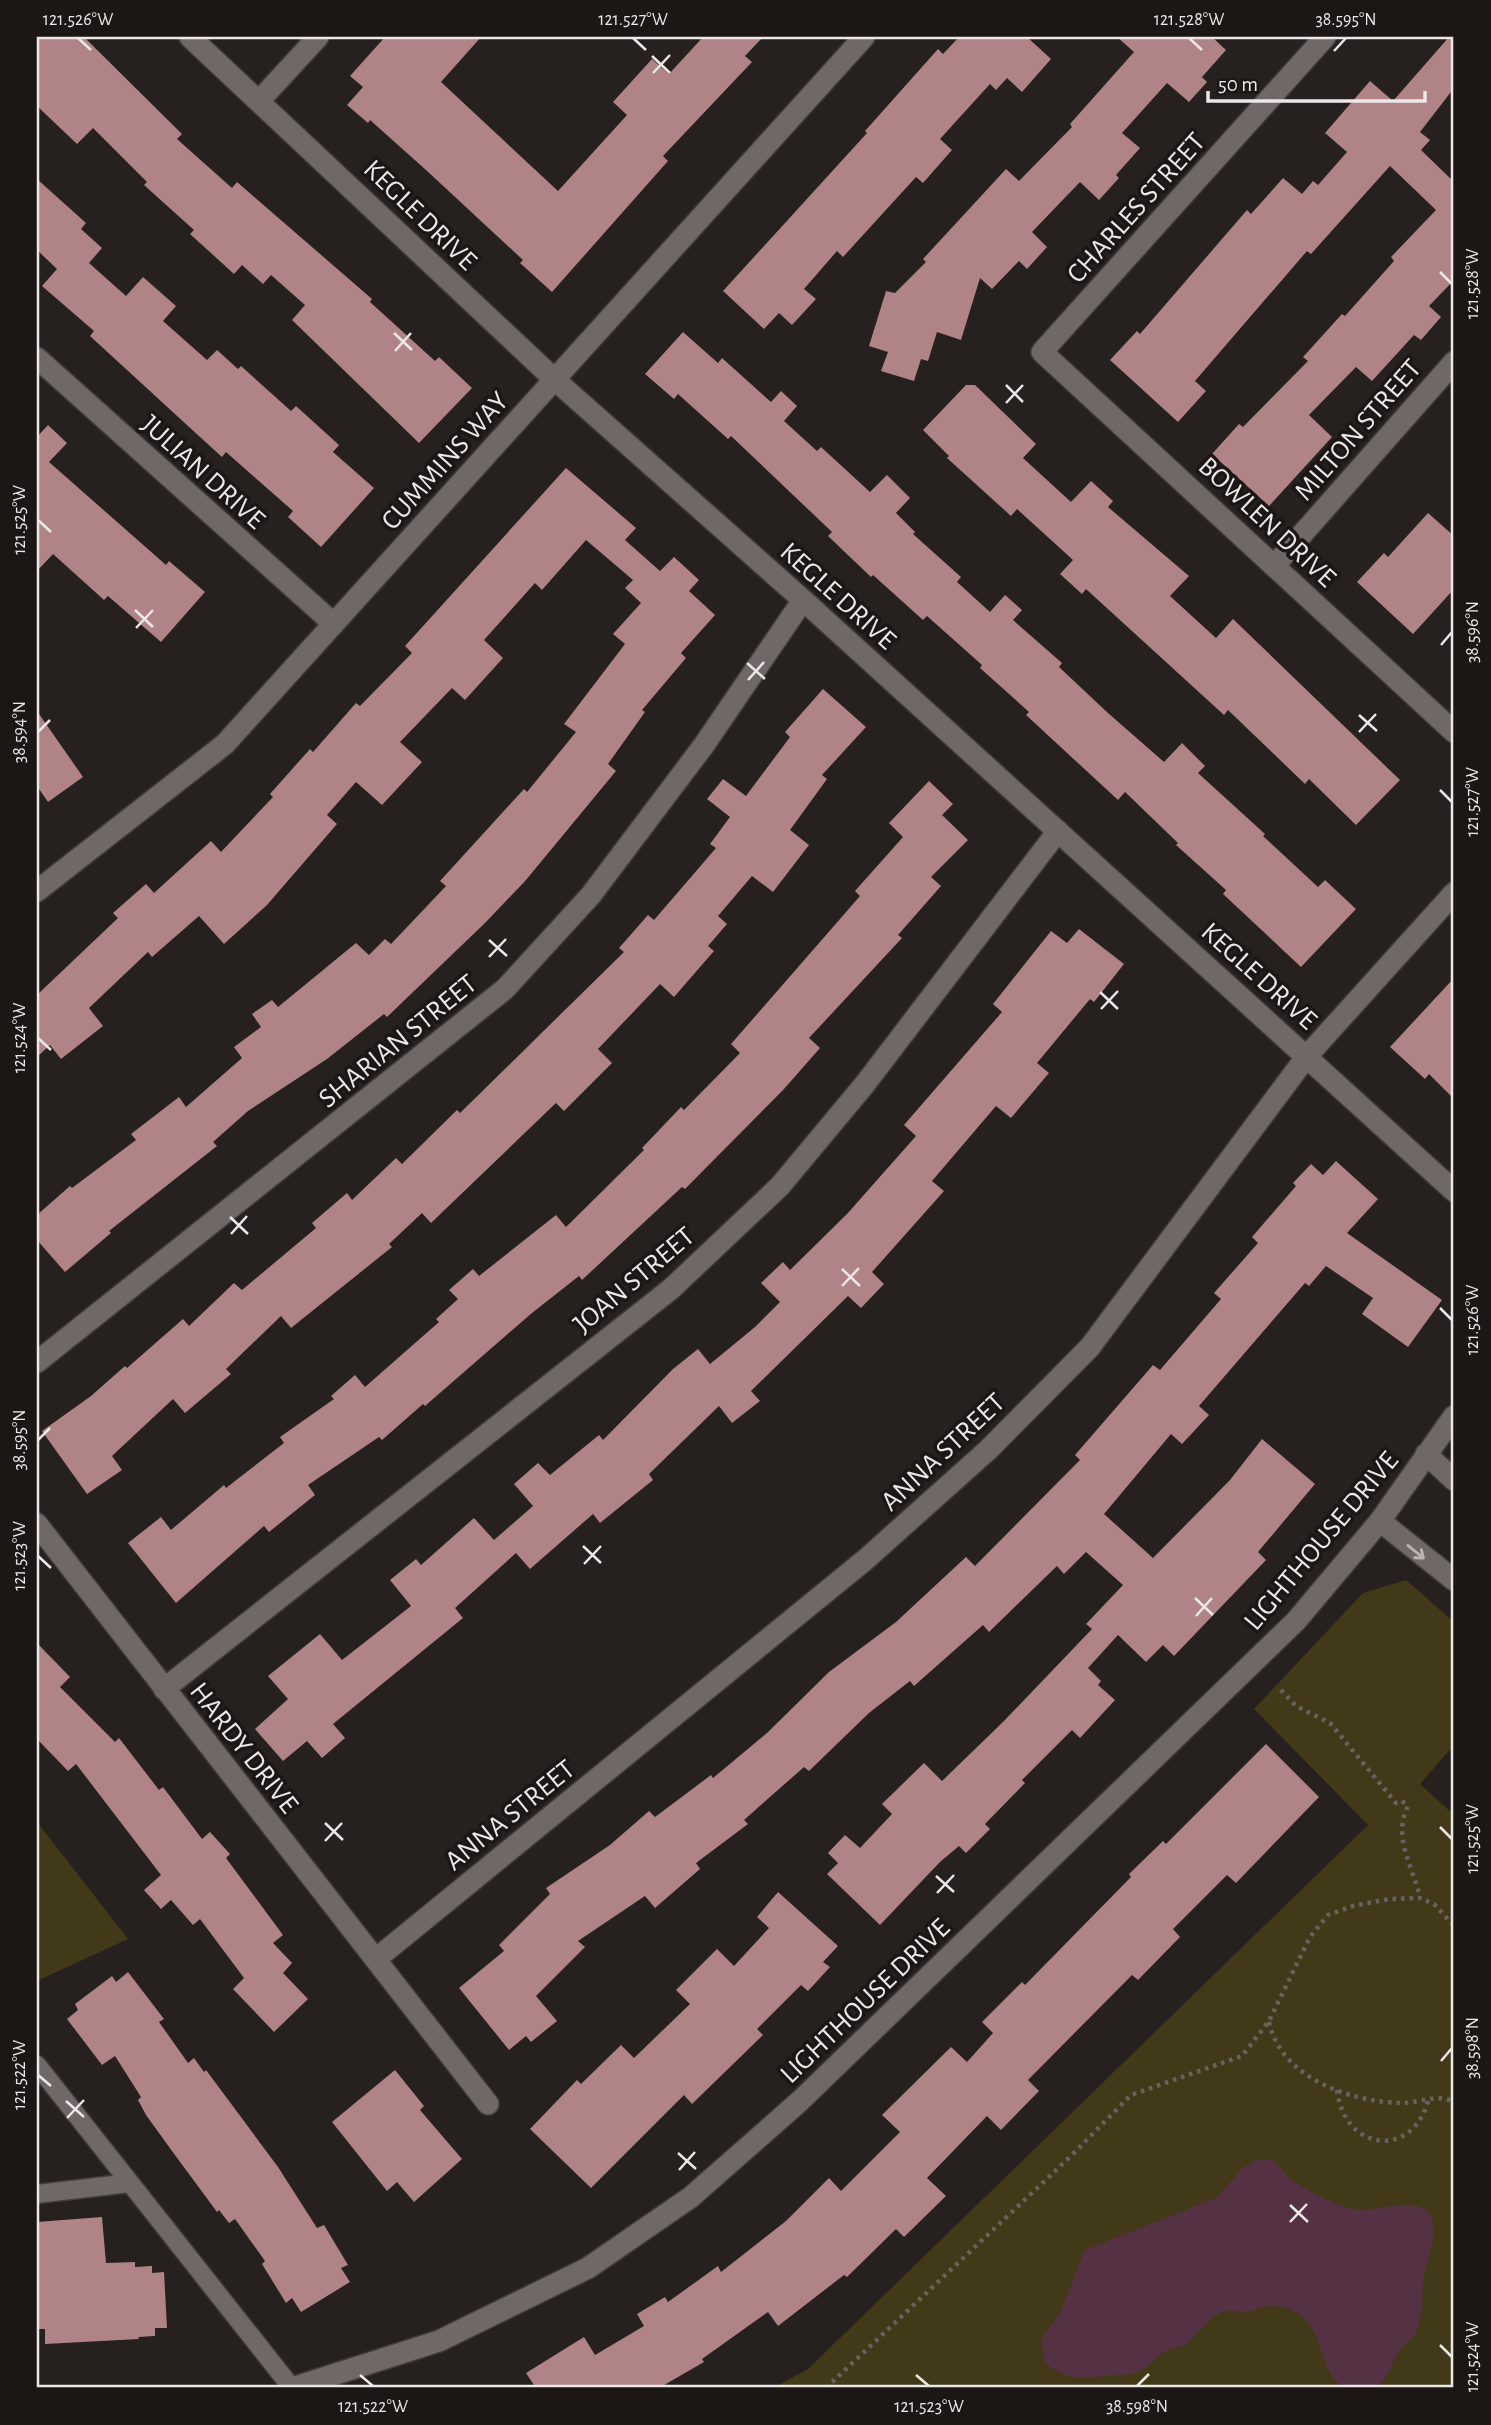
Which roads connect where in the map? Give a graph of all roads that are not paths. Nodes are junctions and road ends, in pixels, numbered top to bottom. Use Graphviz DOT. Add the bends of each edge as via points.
graph roads {
  1 [pos="190,37"];
  2 [pos="318,37"];
  3 [pos="864,37"];
  4 [pos="1325,37"];
  5 [pos="260,100"];
  6 [pos="1042,352"];
  7 [pos="37,358"];
  8 [pos="1454,362"];
  9 [pos="554,379"];
  10 [pos="1275,565"];
  11 [pos="803,600"];
  12 [pos="334,624"];
  13 [pos="1454,732"];
  14 [pos="1058,831"];
  15 [pos="37,891"];
  16 [pos="1454,893"];
  17 [pos="1307,1056"];
  18 [pos="1454,1191"];
  19 [pos="37,1362"];
  20 [pos="1454,1416"];
  21 [pos="1426,1454"];
  22 [pos="1454,1480"];
  23 [pos="1380,1521"];
  24 [pos="37,1524"];
  25 [pos="1454,1580"];
  26 [pos="164,1689"];
  27 [pos="376,1959"];
  28 [pos="37,2065"];
  29 [pos="488,2104"];
  30 [pos="130,2183"];
  31 [pos="37,2194"];
  32 [pos="292,2388"];
  1 -- 5 [label="street, KEGLE DRIVE"];
  2 -- 5 [label="street"];
  3 -- 9 [label="street, CUMMINS WAY"];
  4 -- 6 [label="street, CHARLES STREET"];
  5 -- 9 [label="street, KEGLE DRIVE"];
  6 -- 10 [label="street, BOWLEN DRIVE"];
  7 -- 12 [label="street, JULIAN DRIVE"];
  8 -- 10 [label="street, MILTON STREET"];
  9 -- 11 [label="street, KEGLE DRIVE"];
  9 -- 12 [label="street, CUMMINS WAY"];
  10 -- 13 [label="street, BOWLEN DRIVE"];
  11 -- 14 [label="street, KEGLE DRIVE"];
  11 -- 19 [label="street, SHARIAN STREET" via="704,746 591,895 505,989"];
  12 -- 15 [label="street, CUMMINS WAY" via="225,744"];
  14 -- 17 [label="street, KEGLE DRIVE"];
  14 -- 26 [label="street, JOAN STREET" via="865,1084 780,1186 671,1289"];
  16 -- 17 [label="street, ANNA STREET"];
  17 -- 18 [label="street, KEGLE DRIVE"];
  17 -- 27 [label="street, ANNA STREET" via="1090,1347 989,1450 865,1560"];
  20 -- 21 [label="street, LIGHTHOUSE DRIVE"];
  21 -- 22 [label="street"];
  21 -- 23 [label="street, LIGHTHOUSE DRIVE"];
  23 -- 25 [label="street, one-way"];
  23 -- 32 [label="street, LIGHTHOUSE DRIVE" via="1296,1621 800,2101 691,2197 588,2268 439,2341"];
  24 -- 26 [label="street, HARDY DRIVE"];
  26 -- 27 [label="street, HARDY DRIVE"];
  27 -- 29 [label="street, HARDY DRIVE"];
  28 -- 30 [label="lane"];
  30 -- 31 [label="lane"];
  30 -- 32 [label="lane"];
}
